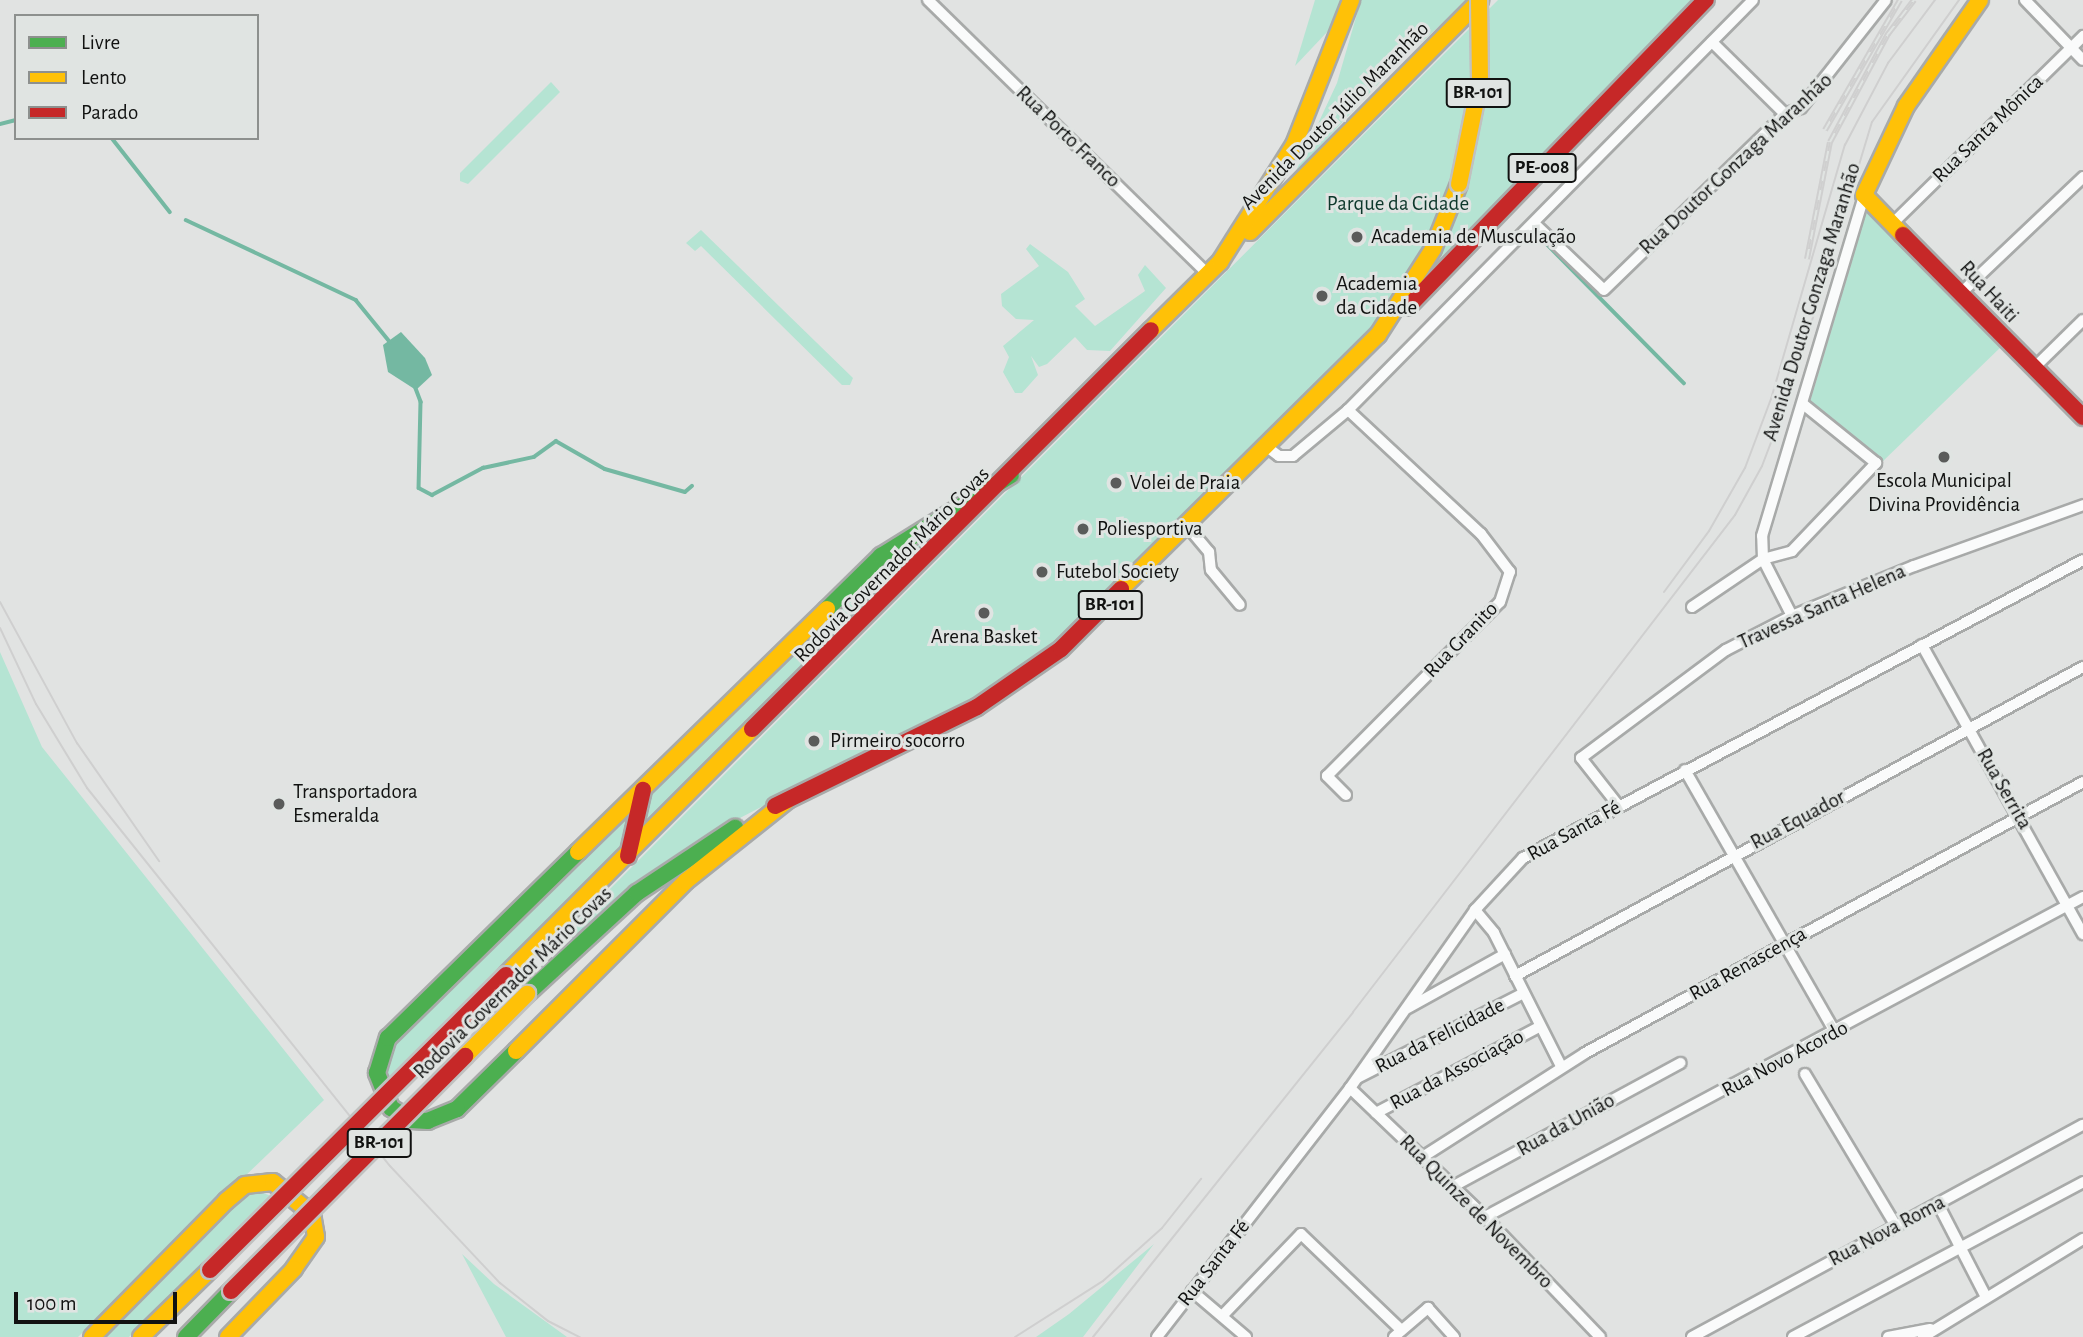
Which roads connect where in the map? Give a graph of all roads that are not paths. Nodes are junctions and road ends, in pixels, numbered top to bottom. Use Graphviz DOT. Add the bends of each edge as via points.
graph roads {
  1 [pos="928,0"];
  2 [pos="1351,0"];
  3 [pos="1479,0"];
  4 [pos="1706,0"];
  5 [pos="1753,0"];
  6 [pos="1886,0"];
  7 [pos="1980,0"];
  8 [pos="2025,0"];
  9 [pos="2083,36"];
  10 [pos="1712,42"];
  11 [pos="2071,48"];
  12 [pos="2083,60"];
  13 [pos="1785,114"];
  14 [pos="2083,177"];
  15 [pos="1864,195"];
  16 [pos="1893,223"];
  17 [pos="1535,224"];
  18 [pos="1220,262"];
  19 [pos="1208,274"];
  20 [pos="1962,292"];
  21 [pos="2083,320"];
  22 [pos="1378,335"];
  23 [pos="2035,367"];
  24 [pos="1803,404"];
  25 [pos="1348,410"];
  26 [pos="2083,417"];
  27 [pos="1268,447"];
  28 [pos="1011,475"];
  29 [pos="2083,505"];
  30 [pos="1188,527"];
  31 [pos="1763,559"];
  32 [pos="2083,560"];
  33 [pos="1240,605"];
  34 [pos="1692,607"];
  35 [pos="1792,615"];
  36 [pos="1922,645"];
  37 [pos="2083,667"];
  38 [pos="1970,729"];
  39 [pos="1685,771"];
  40 [pos="2083,782"];
  41 [pos="643,790"];
  42 [pos="1346,795"];
  43 [pos="788,800"];
  44 [pos="1618,805"];
  45 [pos="2020,816"];
  46 [pos="1734,853"];
  47 [pos="628,856"];
  48 [pos="2083,897"];
  49 [pos="2068,906"];
  50 [pos="1475,910"];
  51 [pos="2083,934"];
  52 [pos="1785,944"];
  53 [pos="1504,954"];
  54 [pos="1515,976"];
  55 [pos="1522,994"];
  56 [pos="1405,1009"];
  57 [pos="1539,1027"];
  58 [pos="1835,1032"];
  59 [pos="1679,1063"];
  60 [pos="1562,1066"];
  61 [pos="1805,1074"];
  62 [pos="1357,1078"];
  63 [pos="1350,1088"];
  64 [pos="1376,1113"];
  65 [pos="2083,1125"];
  66 [pos="1421,1158"];
  67 [pos="2083,1182"];
  68 [pos="1452,1187"];
  69 [pos="1938,1204"];
  70 [pos="1485,1217"];
  71 [pos="1896,1226"];
  72 [pos="2082,1243"];
  73 [pos="1963,1248"];
  74 [pos="1192,1291"];
  75 [pos="1985,1295"];
  76 [pos="1224,1314"];
  77 [pos="1397,1333"];
  78 [pos="1927,1333"];
  79 [pos="92,1337"];
  80 [pos="141,1337"];
  81 [pos="186,1337"];
  82 [pos="228,1337"];
  83 [pos="1157,1337"];
  84 [pos="1246,1337"];
  85 [pos="1454,1337"];
  86 [pos="1600,1337"];
  87 [pos="1692,1337"];
  88 [pos="1794,1337"];
  89 [pos="1888,1337"];
  1 -- 19 [label="street, Rua Porto Franco"];
  2 -- 18 [label="main road, Rodovia Governador Mário Covas / BR-101" via="1294,145"];
  3 -- 18 [label="main road, Avenida Doutor Júlio Maranhão"];
  3 -- 22 [label="main road, Rodovia Governador Mário Covas / BR-101, bridge" via="1480,81 1460,184 1433,249"];
  4 -- 22 [label="main road, PE-008"];
  5 -- 10 [label="street"];
  6 -- 13 [label="street, Rua Doutor Gonzaga Maranhão" via="1819,89 1801,108"];
  7 -- 15 [label="main road, Avenida Doutor Gonzaga Maranhão" via="1906,106"];
  8 -- 11 [label="street"];
  9 -- 11 [label="street, Rua Santa Mônica"];
  10 -- 13 [label="street"];
  10 -- 17 [label="street"];
  11 -- 12 [label="street"];
  11 -- 16 [label="street, Rua Santa Mônica"];
  13 -- 17 [label="street, Rua Doutor Gonzaga Maranhão" via="1604,290"];
  14 -- 20 [label="street"];
  15 -- 16 [label="main road, Rua Haiti"];
  15 -- 24 [label="street, Avenida Doutor Gonzaga Maranhão"];
  16 -- 20 [label="main road, Rua Haiti"];
  17 -- 25 [label="street"];
  18 -- 19 [label="main road, Rodovia Governador Mário Covas / BR-101"];
  19 -- 28 [label="main road, Rodovia Governador Mário Covas / BR-101"];
  20 -- 23 [label="main road, Rua Haiti"];
  21 -- 23 [label="street"];
  22 -- 27 [label="main road, Rodovia Governador Mário Covas / BR-101"];
  23 -- 26 [label="main road, Rua Haiti"];
  24 -- 31 [label="street, Avenida Doutor Gonzaga Maranhão" via="1762,536"];
  24 -- 31 [label="street" via="1876,463 1805,541 1785,555"];
  25 -- 27 [label="street" via="1293,456 1279,456"];
  25 -- 42 [label="street, Rua Granito" via="1481,534 1510,572 1500,602 1326,776"];
  27 -- 30 [label="main road, Rodovia Governador Mário Covas / BR-101"];
  28 -- 41 [label="main road" via="881,556"];
  28 -- 47 [label="main road, Rodovia Governador Mário Covas / BR-101"];
  29 -- 35 [label="street, Travessa Santa Helena"];
  30 -- 33 [label="street" via="1209,552 1211,570"];
  30 -- 43 [label="main road, Rodovia Governador Mário Covas / BR-101" via="1042,667 977,707"];
  31 -- 34 [label="street"];
  31 -- 35 [label="street"];
  32 -- 36 [label="street, Rua Santa Fé"];
  35 -- 44 [label="street, Travessa Santa Helena" via="1710,661 1585,754 1581,763"];
  36 -- 38 [label="street, Rua Serrita"];
  36 -- 39 [label="street, Rua Santa Fé"];
  37 -- 38 [label="street, Rua Equador"];
  38 -- 45 [label="street, Rua Serrita"];
  38 -- 46 [label="street, Rua Equador"];
  39 -- 44 [label="street, Rua Santa Fé"];
  39 -- 46 [label="street"];
  40 -- 45 [label="street, Rua Renascença"];
  41 -- 43 [label="main road" via="388,1038 378,1063 377,1083 397,1113 428,1121 457,1109 686,881"];
  41 -- 47 [label="main road"];
  43 -- 81 [label="main road, Rodovia Governador Mário Covas / BR-101, bridge" via="719,837 637,893 527,994"];
  44 -- 50 [label="street, Rua Santa Fé" via="1530,852"];
  45 -- 49 [label="street, Rua Serrita"];
  45 -- 52 [label="street, Rua Renascença"];
  46 -- 52 [label="street"];
  46 -- 54 [label="street, Rua Equador"];
  47 -- 80 [label="main road, Rodovia Governador Mário Covas / BR-101, bridge"];
  48 -- 49 [label="street, Rua Novo Acordo"];
  49 -- 51 [label="street, Rua Serrita"];
  49 -- 58 [label="street, Rua Novo Acordo"];
  50 -- 53 [label="street"];
  50 -- 56 [label="street, Rua Santa Fé"];
  52 -- 58 [label="street"];
  52 -- 60 [label="street, Rua Renascença"];
  53 -- 54 [label="street"];
  53 -- 56 [label="street"];
  54 -- 55 [label="street"];
  55 -- 57 [label="street"];
  55 -- 62 [label="street, Rua da Felicidade"];
  56 -- 62 [label="street, Rua Santa Fé"];
  57 -- 60 [label="street"];
  57 -- 64 [label="street, Rua da Associação"];
  58 -- 70 [label="street, Rua Novo Acordo"];
  59 -- 68 [label="street, Rua da União"];
  60 -- 66 [label="street, Rua Renascença"];
  61 -- 71 [label="street"];
  62 -- 63 [label="street, Rua Santa Fé"];
  63 -- 64 [label="street, Rua Quinze de Novembro"];
  63 -- 74 [label="street, Rua Santa Fé"];
  64 -- 66 [label="street, Rua Quinze de Novembro"];
  65 -- 69 [label="street, Rua Nova Roma"];
  66 -- 68 [label="street, Rua Quinze de Novembro"];
  67 -- 73 [label="street"];
  68 -- 70 [label="street, Rua Quinze de Novembro"];
  69 -- 71 [label="street, Rua Nova Roma"];
  69 -- 73 [label="street"];
  70 -- 86 [label="street, Rua Quinze de Novembro"];
  71 -- 87 [label="street, Rua Nova Roma"];
  72 -- 75 [label="street"];
  73 -- 75 [label="street"];
  73 -- 88 [label="street"];
  74 -- 76 [label="street"];
  74 -- 83 [label="street, Rua Santa Fé"];
  75 -- 78 [label="street"];
  76 -- 77 [label="street" via="1293,1239 1307,1237"];
  76 -- 84 [label="street"];
  77 -- 85 [label="street" via="1428,1308"];
  78 -- 89 [label="street"];
  79 -- 82 [label="main road" via="226,1201 245,1185 273,1182 312,1214 316,1237 294,1269"];
}
